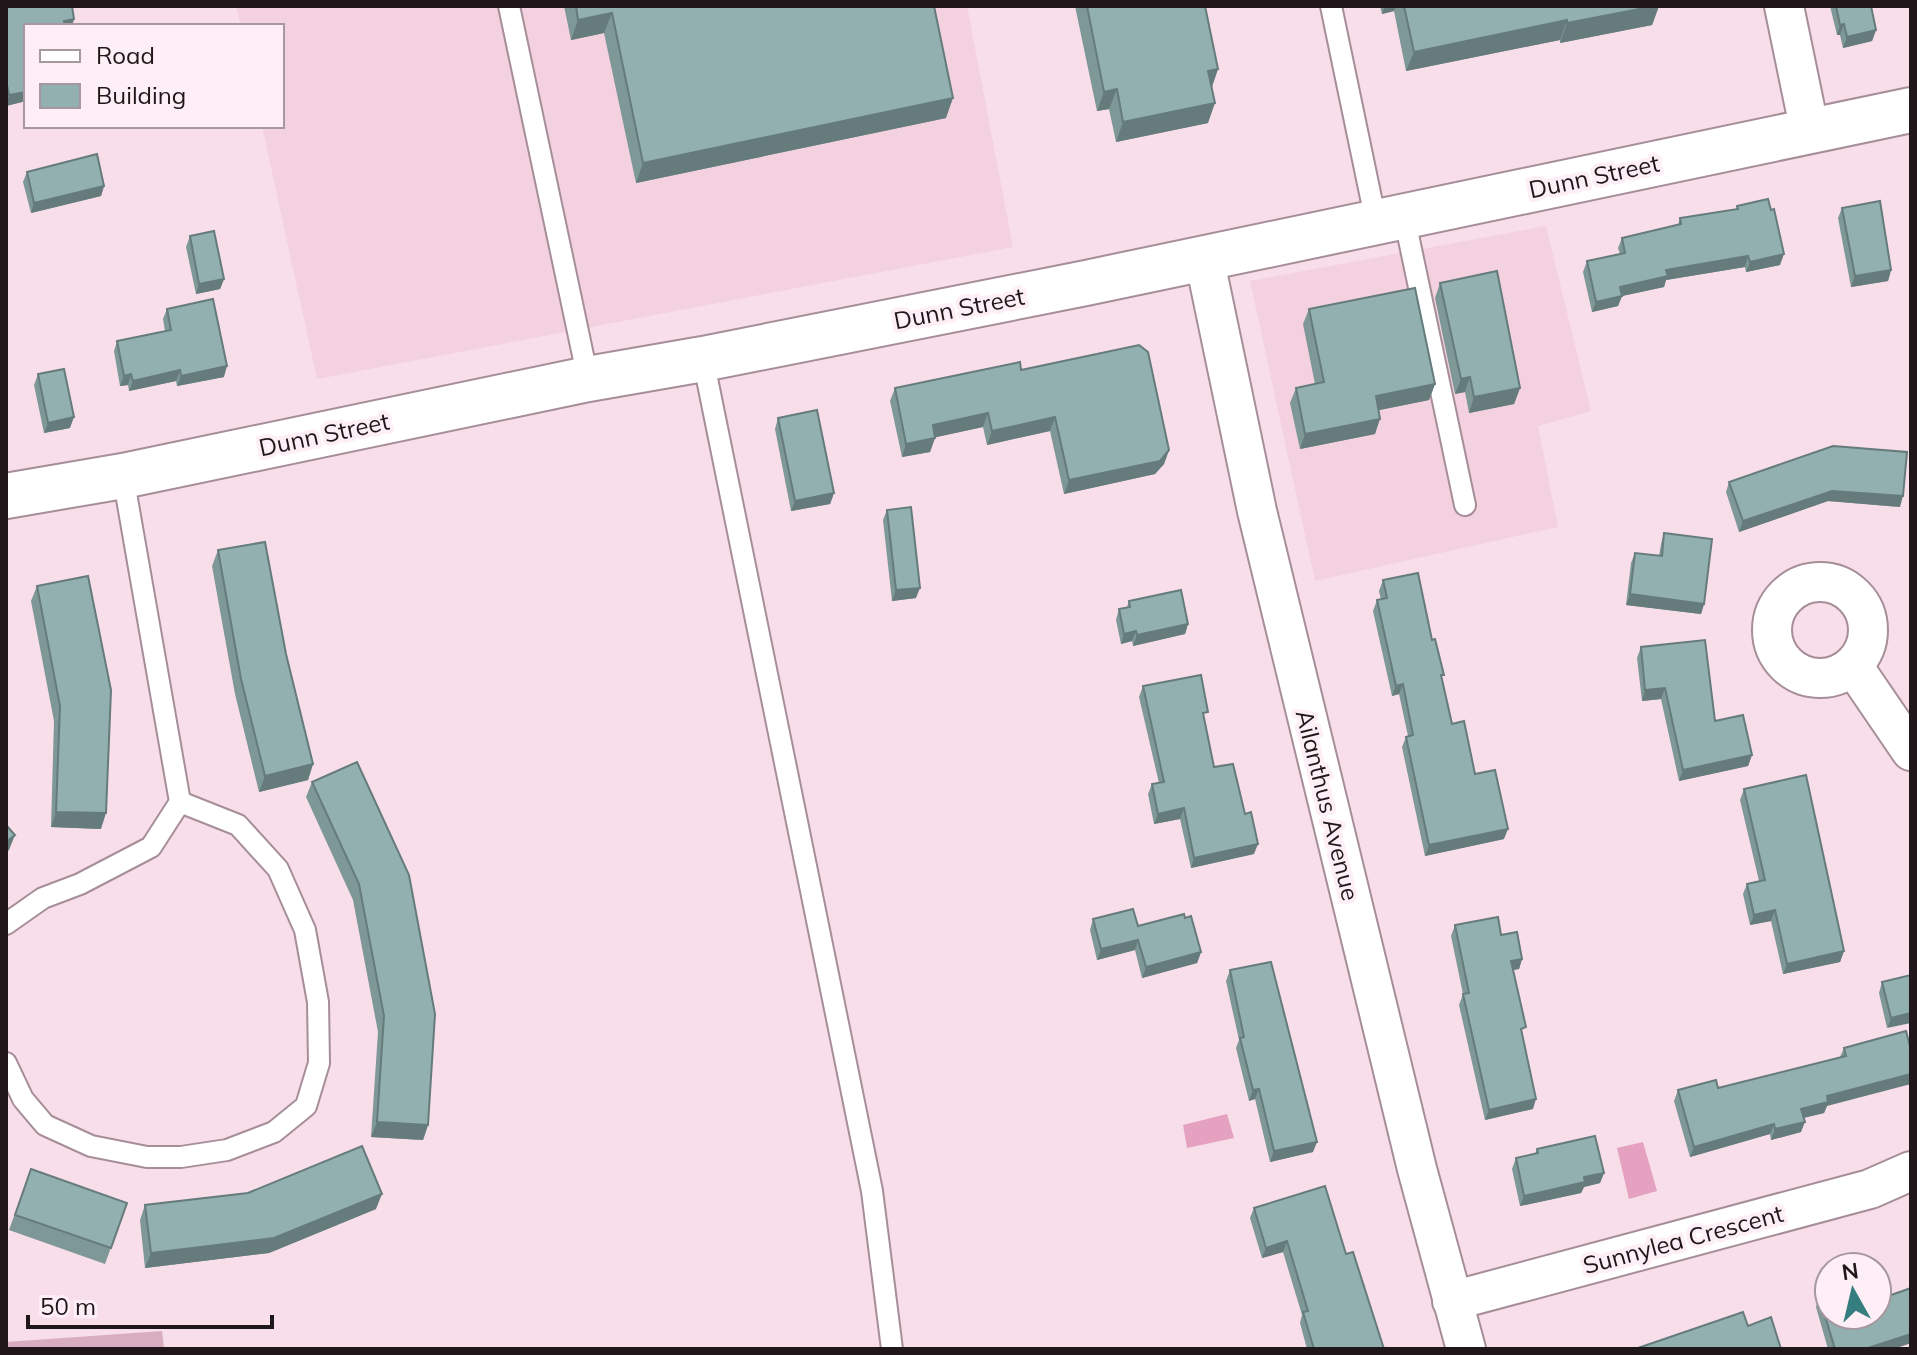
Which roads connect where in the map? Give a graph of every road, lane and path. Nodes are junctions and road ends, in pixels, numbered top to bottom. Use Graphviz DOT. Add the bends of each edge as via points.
graph roads {
  1 [pos="509,6"];
  2 [pos="1331,6"];
  3 [pos="1784,6"];
  4 [pos="1911,110"];
  5 [pos="1810,132"];
  6 [pos="1390,219"];
  7 [pos="1204,257"];
  8 [pos="703,359"];
  9 [pos="588,379"];
  10 [pos="123,476"];
  11 [pos="8,489"];
  12 [pos="1465,505"];
  13 [pos="1853,666"];
  14 [pos="1911,751"];
  15 [pos="180,802"];
  16 [pos="6,924"];
  17 [pos="6,1063"];
  18 [pos="1911,1171"];
  19 [pos="1452,1301"];
  20 [pos="892,1349"];
  21 [pos="1466,1349"];
  1 -- 9 [label="lane"];
  2 -- 6 [label="lane"];
  3 -- 5 [label="street"];
  4 -- 5 [label="street, Dunn Street"];
  5 -- 6 [label="street, Dunn Street"];
  6 -- 7 [label="street, Dunn Street"];
  6 -- 12 [label="lane"];
  7 -- 8 [label="street, Dunn Street"];
  7 -- 19 [label="street, Ailanthus Avenue" via="1261,526"];
  8 -- 9 [label="street, Dunn Street"];
  8 -- 20 [label="lane" via="872,1191"];
  9 -- 10 [label="street, Dunn Street"];
  10 -- 11 [label="street, Dunn Street"];
  10 -- 15 [label="lane"];
  13 -- 14 [label="street"];
  15 -- 16 [label="lane" via="151,847 43,898"];
  15 -- 17 [label="lane" via="238,825 278,869 305,930 318,1002 319,1063 306,1106 274,1132 227,1150 147,1157 91,1146 45,1125 23,1099"];
  18 -- 19 [label="street, Sunnylea Crescent" via="1870,1189"];
  19 -- 21 [label="street, Ailanthus Avenue"];
}
